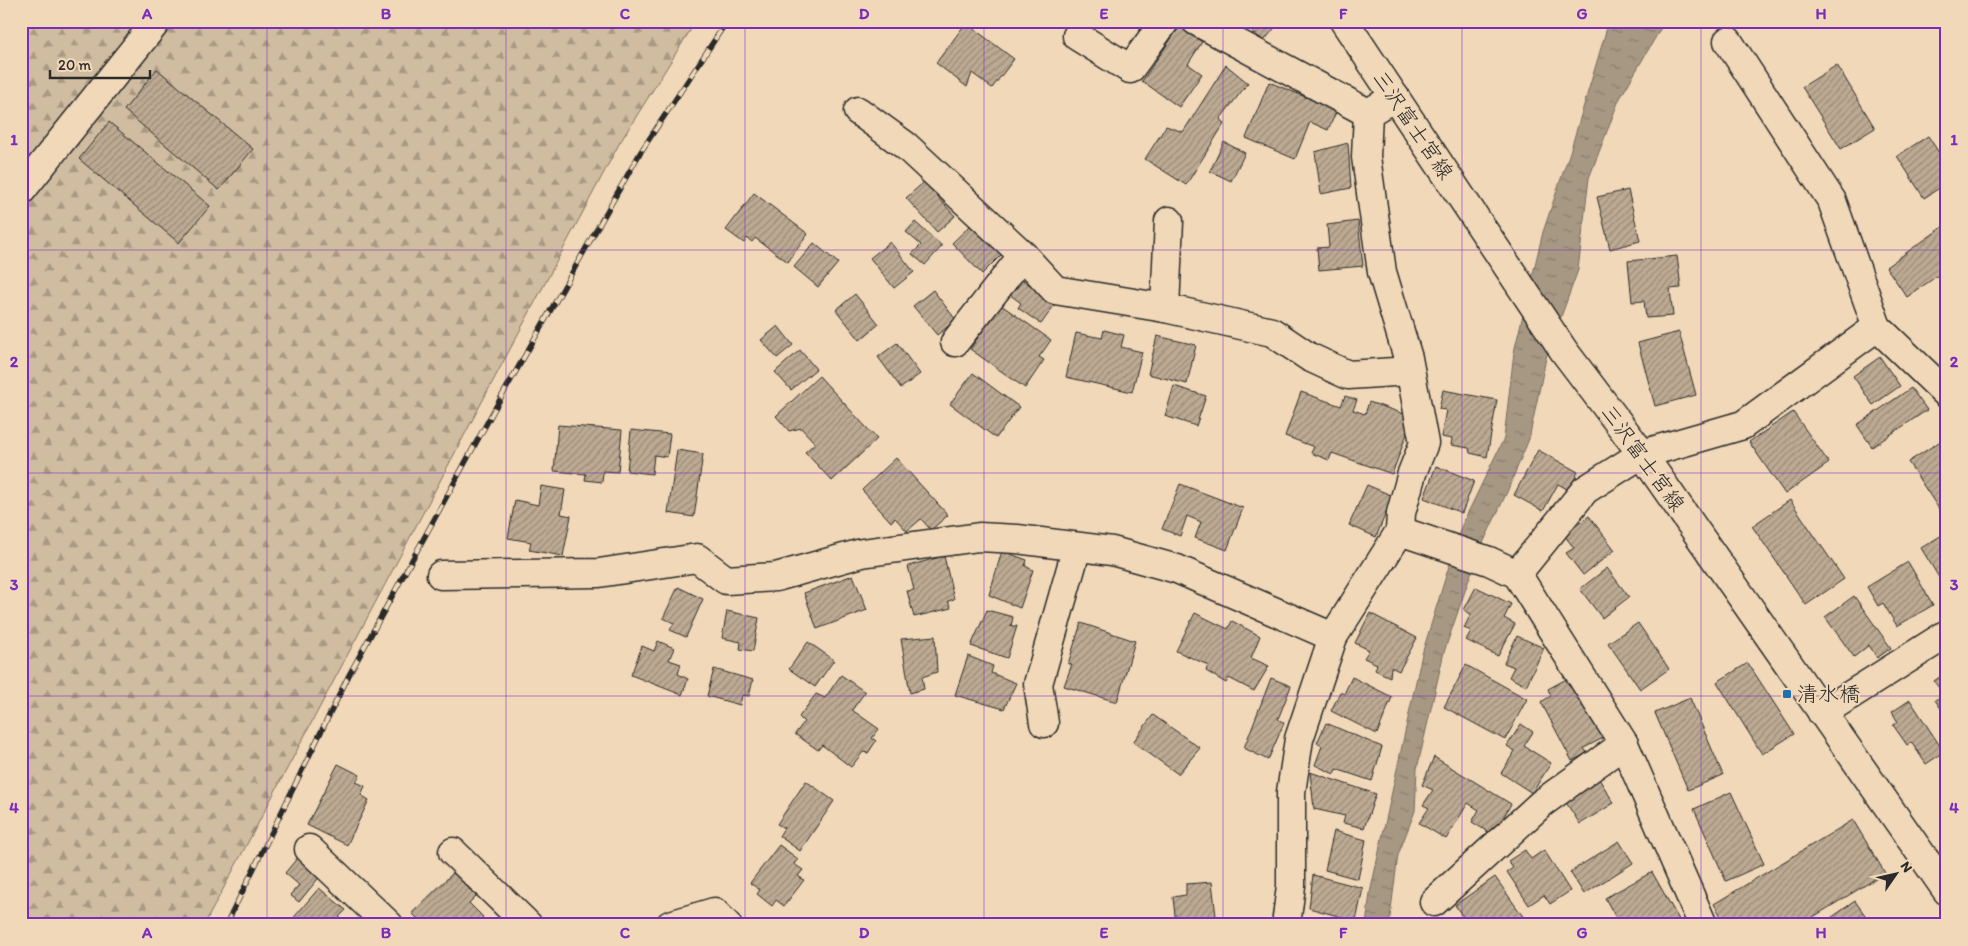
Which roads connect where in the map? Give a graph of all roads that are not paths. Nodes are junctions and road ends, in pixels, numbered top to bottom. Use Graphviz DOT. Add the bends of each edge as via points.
graph roads {
  1 [pos="157,21"];
  2 [pos="1165,21"];
  3 [pos="1196,21"];
  4 [pos="1355,28"];
  5 [pos="1077,36"];
  6 [pos="1728,41"];
  7 [pos="1395,97"];
  8 [pos="858,111"];
  9 [pos="1368,113"];
  10 [pos="21,191"];
  11 [pos="1170,221"];
  12 [pos="1023,255"];
  13 [pos="1165,308"];
  14 [pos="1877,327"];
  15 [pos="955,342"];
  16 [pos="1410,371"];
  17 [pos="1947,394"];
  18 [pos="1642,454"];
  19 [pos="1400,531"];
  20 [pos="1077,547"];
  21 [pos="1517,574"];
  22 [pos="441,575"];
  23 [pos="1947,634"];
  24 [pos="1333,637"];
  25 [pos="1822,713"];
  26 [pos="1044,723"];
  27 [pos="1624,744"];
  28 [pos="309,849"];
  29 [pos="453,852"];
  30 [pos="1947,891"];
  31 [pos="1434,902"];
  32 [pos="389,925"];
  33 [pos="527,925"];
  34 [pos="670,925"];
  35 [pos="727,925"];
  36 [pos="1286,925"];
  37 [pos="1703,925"];
  1 -- 10 [label="street"];
  2 -- 5 [label="street" via="1130,69"];
  3 -- 9 [label="street"];
  4 -- 7 [label="street, 三沢富士宮線"];
  6 -- 14 [label="street" via="1832,201"];
  7 -- 9 [label="street"];
  7 -- 18 [label="street, 三沢富士宮線" via="1564,351"];
  8 -- 12 [label="street" via="906,146"];
  9 -- 16 [label="street" via="1366,157 1382,272"];
  11 -- 13 [label="street"];
  12 -- 13 [label="street" via="1055,290"];
  12 -- 15 [label="street"];
  13 -- 16 [label="street" via="1272,332 1309,357 1348,375"];
  14 -- 17 [label="street"];
  14 -- 18 [label="street" via="1743,424"];
  16 -- 19 [label="street" via="1424,444 1401,513"];
  18 -- 21 [label="street" via="1585,490"];
  18 -- 25 [label="street, 三沢富士宮線"];
  19 -- 21 [label="street" via="1489,561"];
  19 -- 24 [label="street"];
  20 -- 22 [label="street" via="979,537 862,553 776,577 726,580 697,558 599,573"];
  20 -- 24 [label="street" via="1112,551 1176,569"];
  20 -- 26 [label="street" via="1038,684"];
  21 -- 27 [label="street"];
  23 -- 25 [label="street"];
  24 -- 36 [label="street" via="1299,739 1291,792 1292,886"];
  25 -- 30 [label="street, 三沢富士宮線"];
  27 -- 31 [label="street" via="1542,803"];
  27 -- 37 [label="street"];
  28 -- 32 [label="street"];
  29 -- 33 [label="street"];
  34 -- 35 [label="street" via="714,912"];
}
